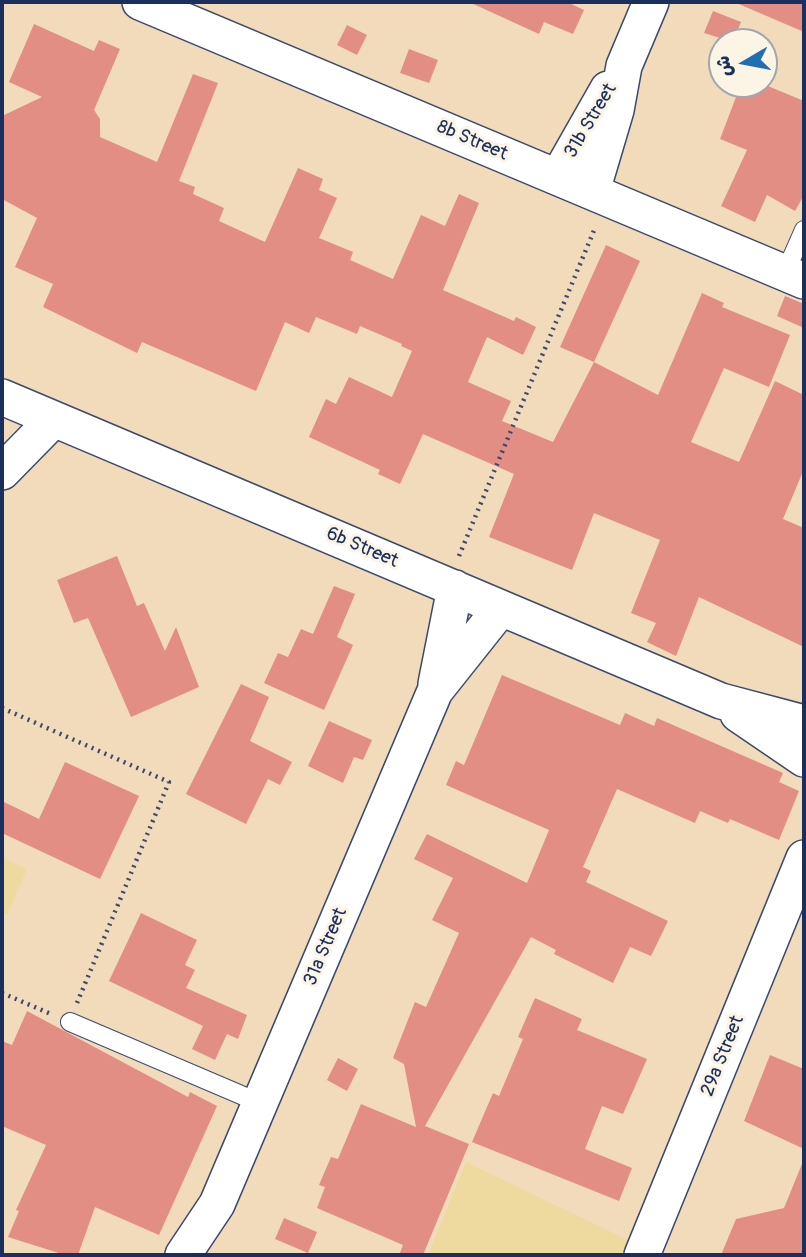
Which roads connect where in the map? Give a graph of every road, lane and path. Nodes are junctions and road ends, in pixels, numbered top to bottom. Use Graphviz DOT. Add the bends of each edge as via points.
graph roads {
  1 [pos="140,2"];
  2 [pos="651,2"];
  3 [pos="624,66"];
  4 [pos="558,177"];
  5 [pos="600,194"];
  6 [pos="804,230"];
  7 [pos="795,277"];
  8 [pos="2,398"];
  9 [pos="2,404"];
  10 [pos="54,420"];
  11 [pos="2,472"];
  12 [pos="451,586"];
  13 [pos="501,608"];
  14 [pos="435,691"];
  15 [pos="721,701"];
  16 [pos="2,708"];
  17 [pos="804,723"];
  18 [pos="804,759"];
  19 [pos="804,858"];
  20 [pos="2,993"];
  21 [pos="70,1022"];
  22 [pos="260,1103"];
  23 [pos="217,1204"];
  24 [pos="183,1255"];
  25 [pos="208,1255"];
  26 [pos="642,1255"];
  1 -- 4 [label="street, 8b Street"];
  2 -- 3 [label="street, 31b Street"];
  3 -- 4 [label="street, 31b Street"];
  3 -- 5 [label="street, 31b Street"];
  4 -- 5 [label="street, 8b Street"];
  5 -- 7 [label="street, 8b Street"];
  5 -- 12 [label="path"];
  6 -- 7 [label="lane"];
  8 -- 9 [label="street"];
  8 -- 10 [label="street, 6b Street"];
  10 -- 11 [label="street"];
  10 -- 12 [label="street, 6b Street"];
  12 -- 13 [label="street, 6b Street"];
  12 -- 14 [label="street, 31a Street"];
  13 -- 14 [label="street, 31a Street"];
  13 -- 15 [label="street, 6b Street"];
  14 -- 22 [label="street, 31a Street"];
  15 -- 17 [label="street, 6b Street"];
  15 -- 18 [label="street, 6b Street"];
  16 -- 21 [label="path" via="169,782"];
  19 -- 26 [label="street, 29a Street"];
  20 -- 21 [label="path"];
  21 -- 22 [label="lane"];
  22 -- 23 [label="street, 31a Street"];
  23 -- 24 [label="street, 31a Street"];
  23 -- 25 [label="street, 31a Street"];
}
